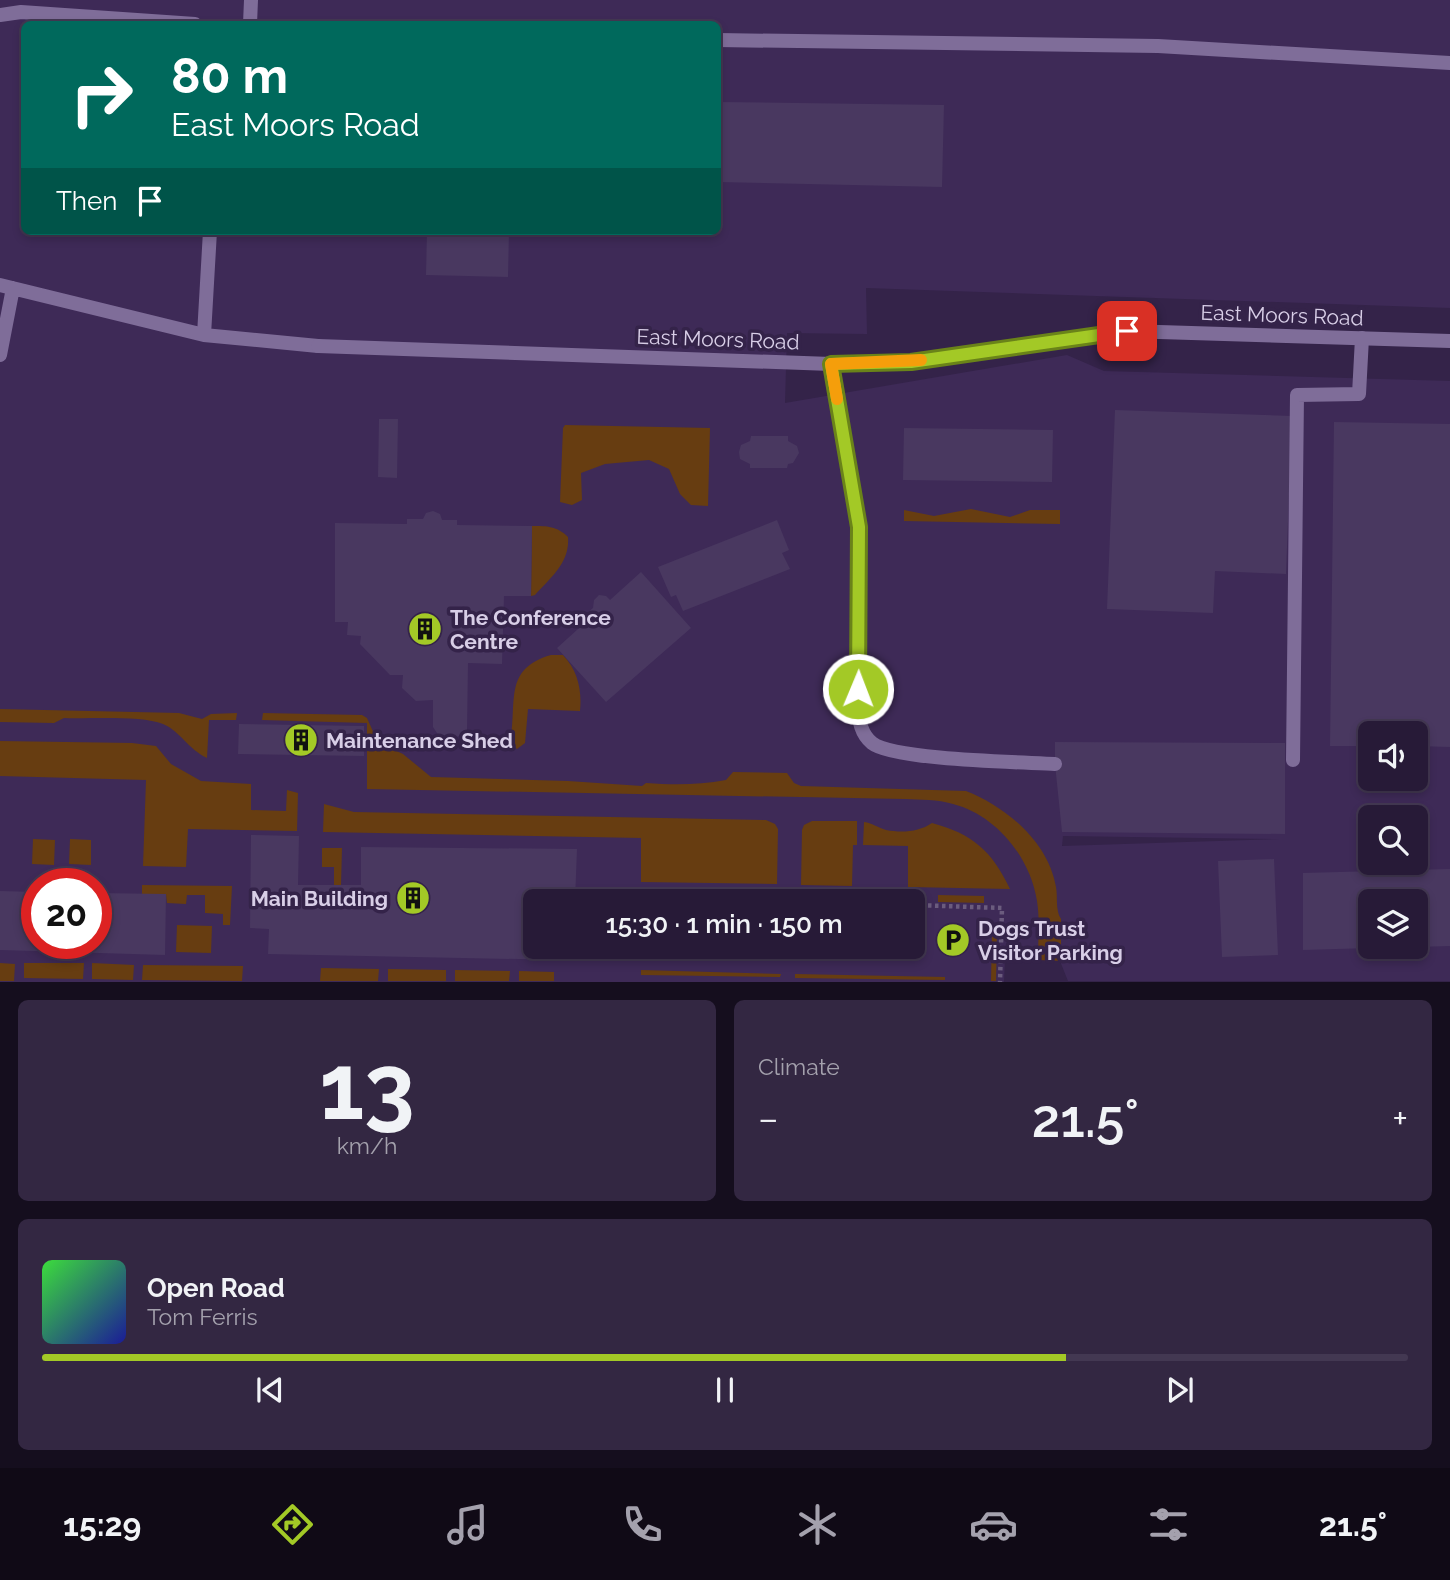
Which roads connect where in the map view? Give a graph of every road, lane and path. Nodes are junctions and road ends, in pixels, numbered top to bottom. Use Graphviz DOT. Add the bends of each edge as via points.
graph roads {
  1 [pos="251,0"];
  2 [pos="0,15"];
  3 [pos="152,21"];
  4 [pos="250,21"];
  5 [pos="721,40"];
  6 [pos="1450,63"];
  7 [pos="210,235"];
  8 [pos="6,287"];
  9 [pos="204,335"];
  10 [pos="1362,338"];
  11 [pos="1450,341"];
  12 [pos="0,355"];
  13 [pos="831,364"];
  14 [pos="1293,760"];
  15 [pos="1055,764"];
  16 [pos="925,905"];
  17 [pos="1000,982"];
  1 -- 4 [label="street"];
  2 -- 3 [label="street" via="21,12"];
  5 -- 6 [label="street" via="1158,46"];
  7 -- 9 [label="street"];
  8 -- 9 [label="street, East Moors Road"];
  8 -- 12 [label="street"];
  9 -- 13 [label="street, East Moors Road" via="318,346"];
  10 -- 11 [label="street, East Moors Road"];
  10 -- 13 [label="street, East Moors Road" via="1127,331 911,362"];
  10 -- 14 [label="street" via="1359,394 1297,395"];
  13 -- 15 [label="street" via="859,527 858,708 864,733 870,742 895,753"];
  16 -- 17 [label="path" via="1002,908"];
}
